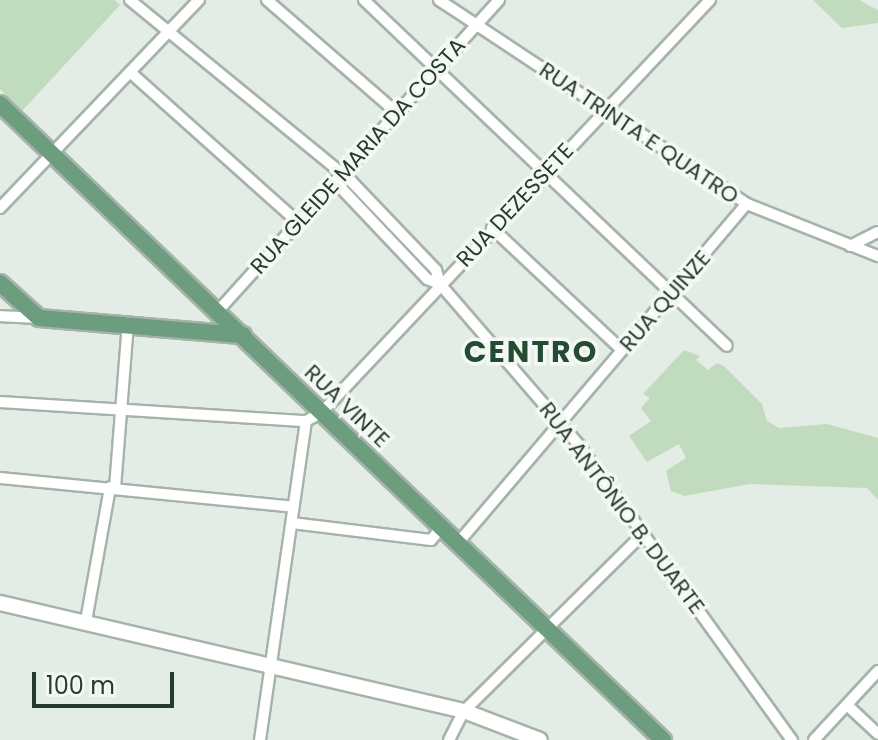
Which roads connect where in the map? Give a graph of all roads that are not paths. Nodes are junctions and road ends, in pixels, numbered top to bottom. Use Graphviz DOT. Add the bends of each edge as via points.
graph roads {
  1 [pos="130,0"];
  2 [pos="199,0"];
  3 [pos="267,0"];
  4 [pos="364,0"];
  5 [pos="439,0"];
  6 [pos="499,0"];
  7 [pos="710,0"];
  8 [pos="477,25"];
  9 [pos="166,35"];
  10 [pos="437,69"];
  11 [pos="130,72"];
  12 [pos="0,104"];
  13 [pos="605,110"];
  14 [pos="397,113"];
  15 [pos="52,154"];
  16 [pos="545,172"];
  17 [pos="339,176"];
  18 [pos="747,204"];
  19 [pos="0,207"];
  20 [pos="298,222"];
  21 [pos="492,228"];
  22 [pos="878,232"];
  23 [pos="850,246"];
  24 [pos="878,256"];
  25 [pos="440,284"];
  26 [pos="2,285"];
  27 [pos="671,293"];
  28 [pos="218,311"];
  29 [pos="0,314"];
  30 [pos="39,318"];
  31 [pos="128,323"];
  32 [pos="184,326"];
  33 [pos="243,335"];
  34 [pos="727,346"];
  35 [pos="622,350"];
  36 [pos="0,402"];
  37 [pos="124,409"];
  38 [pos="322,412"];
  39 [pos="306,421"];
  40 [pos="561,422"];
  41 [pos="0,478"];
  42 [pos="113,488"];
  43 [pos="294,507"];
  44 [pos="292,523"];
  45 [pos="442,527"];
  46 [pos="643,534"];
  47 [pos="458,543"];
  48 [pos="0,603"];
  49 [pos="86,621"];
  50 [pos="547,629"];
  51 [pos="271,665"];
  52 [pos="878,671"];
  53 [pos="847,705"];
  54 [pos="464,711"];
  55 [pos="878,734"];
  56 [pos="260,740"];
  57 [pos="449,740"];
  58 [pos="540,740"];
  59 [pos="663,740"];
  60 [pos="792,740"];
  61 [pos="814,740"];
  1 -- 9 [label="street, RUA ANTÔNIO B. DUARTE"];
  2 -- 9 [label="street"];
  3 -- 14 [label="street"];
  4 -- 10 [label="street"];
  5 -- 8 [label="street, RUA TRINTA E QUATRO"];
  6 -- 8 [label="street, RUA GLEIDE MARIA DA COSTA"];
  7 -- 13 [label="street, RUA DEZESSETE"];
  8 -- 10 [label="street, RUA GLEIDE MARIA DA COSTA"];
  8 -- 13 [label="street, RUA TRINTA E QUATRO"];
  9 -- 11 [label="street"];
  9 -- 17 [label="street, RUA ANTÔNIO B. DUARTE"];
  10 -- 14 [label="street, RUA GLEIDE MARIA DA COSTA"];
  10 -- 16 [label="street"];
  11 -- 15 [label="street"];
  11 -- 20 [label="street"];
  12 -- 15 [label="main road, RUA VINTE"];
  13 -- 16 [label="street, RUA DEZESSETE"];
  13 -- 18 [label="street, RUA TRINTA E QUATRO"];
  14 -- 17 [label="street, RUA GLEIDE MARIA DA COSTA"];
  15 -- 19 [label="street"];
  15 -- 28 [label="main road, RUA VINTE"];
  16 -- 21 [label="street, RUA DEZESSETE"];
  16 -- 27 [label="street"];
  17 -- 20 [label="street, RUA GLEIDE MARIA DA COSTA"];
  17 -- 25 [label="street, RUA ANTÔNIO B. DUARTE" via="342,189 427,279"];
  18 -- 23 [label="street, RUA TRINTA E QUATRO"];
  18 -- 27 [label="street, RUA QUINZE"];
  20 -- 28 [label="street, RUA GLEIDE MARIA DA COSTA"];
  21 -- 25 [label="street, RUA DEZESSETE"];
  21 -- 35 [label="street"];
  22 -- 23 [label="street"];
  23 -- 24 [label="street, RUA TRINTA E QUATRO"];
  25 -- 38 [label="street, RUA DEZESSETE"];
  25 -- 40 [label="street, RUA ANTÔNIO B. DUARTE"];
  26 -- 29 [label="street" via="6,303"];
  26 -- 30 [label="main road"];
  27 -- 34 [label="street"];
  27 -- 35 [label="street, RUA QUINZE"];
  28 -- 32 [label="main road"];
  28 -- 33 [label="main road, RUA VINTE"];
  29 -- 30 [label="street"];
  30 -- 31 [label="main road"];
  31 -- 32 [label="main road"];
  31 -- 37 [label="street"];
  32 -- 33 [label="main road"];
  33 -- 38 [label="main road, RUA VINTE"];
  35 -- 40 [label="street, RUA QUINZE"];
  36 -- 37 [label="street"];
  37 -- 39 [label="street"];
  37 -- 42 [label="street"];
  38 -- 39 [label="street, RUA DEZESSETE"];
  38 -- 45 [label="main road, RUA VINTE"];
  39 -- 43 [label="street"];
  40 -- 46 [label="street, RUA ANTÔNIO B. DUARTE"];
  40 -- 47 [label="street, RUA QUINZE"];
  41 -- 42 [label="street"];
  42 -- 43 [label="street"];
  42 -- 49 [label="street"];
  43 -- 44 [label="street"];
  44 -- 45 [label="street" via="431,540"];
  44 -- 51 [label="street"];
  45 -- 47 [label="main road, RUA VINTE"];
  46 -- 50 [label="street"];
  46 -- 60 [label="street, RUA ANTÔNIO B. DUARTE"];
  47 -- 50 [label="main road, RUA VINTE"];
  48 -- 49 [label="street"];
  49 -- 51 [label="street"];
  50 -- 54 [label="street"];
  50 -- 59 [label="main road, RUA VINTE"];
  51 -- 54 [label="street"];
  51 -- 56 [label="street"];
  52 -- 53 [label="street"];
  53 -- 55 [label="street"];
  53 -- 61 [label="street"];
  54 -- 57 [label="street"];
  54 -- 58 [label="street"];
}
